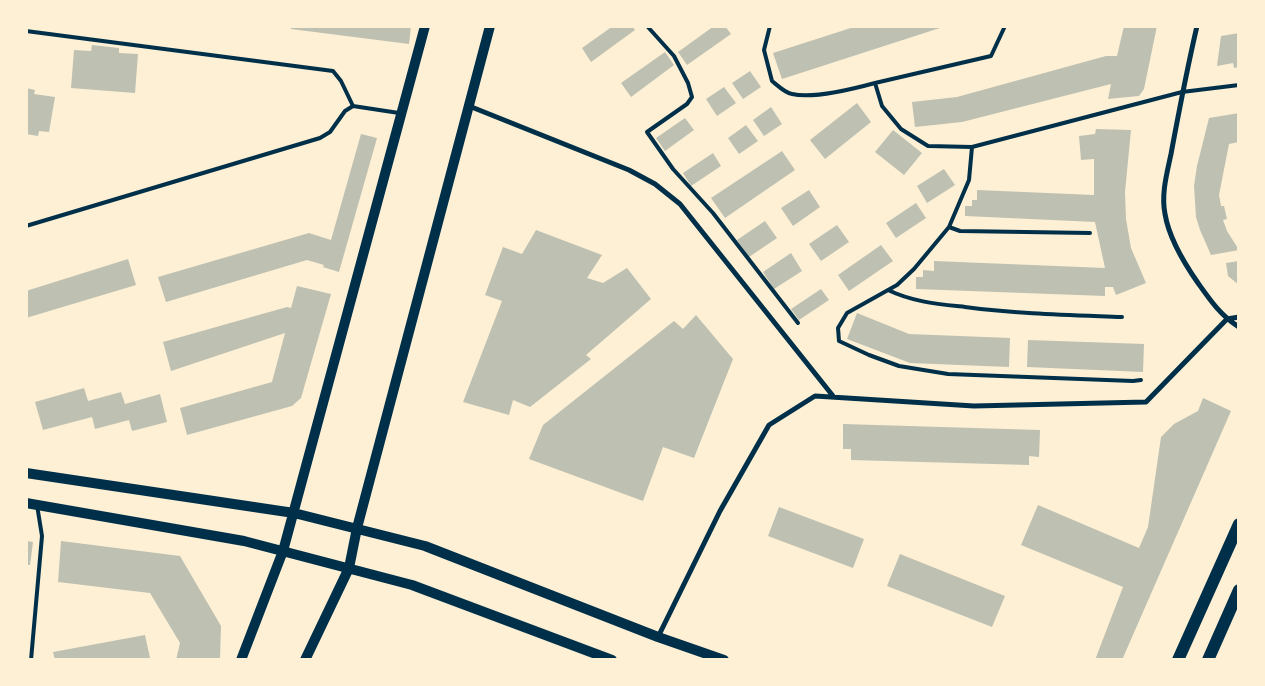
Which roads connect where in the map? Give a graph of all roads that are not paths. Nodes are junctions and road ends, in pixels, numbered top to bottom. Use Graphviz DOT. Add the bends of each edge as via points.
graph roads {
  1 [pos="425,26"];
  2 [pos="490,26"];
  3 [pos="647,26"];
  4 [pos="770,26"];
  5 [pos="1006,26"];
  6 [pos="1197,26"];
  7 [pos="26,31"];
  8 [pos="875,84"];
  9 [pos="1239,85"];
  10 [pos="1182,92"];
  11 [pos="353,106"];
  12 [pos="469,106"];
  13 [pos="401,114"];
  14 [pos="972,146"];
  15 [pos="26,226"];
  16 [pos="949,227"];
  17 [pos="1090,233"];
  18 [pos="888,290"];
  19 [pos="1122,316"];
  20 [pos="1239,318"];
  21 [pos="1227,320"];
  22 [pos="798,323"];
  23 [pos="1239,327"];
  24 [pos="1141,380"];
  25 [pos="833,396"];
  26 [pos="26,472"];
  27 [pos="26,503"];
  28 [pos="37,505"];
  29 [pos="294,513"];
  30 [pos="1239,524"];
  31 [pos="357,528"];
  32 [pos="284,551"];
  33 [pos="349,568"];
  34 [pos="1239,590"];
  35 [pos="658,637"];
  36 [pos="32,651"];
  37 [pos="26,652"];
  38 [pos="31,660"];
  39 [pos="241,660"];
  40 [pos="305,660"];
  41 [pos="612,660"];
  42 [pos="724,660"];
  43 [pos="1178,660"];
  44 [pos="1208,660"];
  1 -- 13 [label="main road"];
  2 -- 12 [label="main road"];
  3 -- 22 [label="lane" via="674,56 692,96 687,104 647,132 673,169 712,213"];
  4 -- 8 [label="lane" via="764,50 772,81 790,94 816,95"];
  5 -- 8 [label="lane" via="990,56"];
  6 -- 10 [label="street"];
  7 -- 11 [label="lane" via="333,71"];
  8 -- 14 [label="lane" via="882,106 901,129 928,146"];
  9 -- 10 [label="lane"];
  10 -- 14 [label="lane"];
  10 -- 21 [label="street" via="1164,192 1165,214 1183,258"];
  11 -- 13 [label="lane"];
  11 -- 15 [label="lane" via="345,111 330,132 320,138"];
  12 -- 25 [label="street" via="629,170 655,184 680,204"];
  12 -- 31 [label="main road"];
  13 -- 29 [label="main road"];
  14 -- 16 [label="lane" via="969,180"];
  16 -- 17 [label="lane" via="960,231"];
  16 -- 18 [label="lane" via="914,269"];
  18 -- 19 [label="lane" via="924,303 1010,313"];
  18 -- 24 [label="lane" via="847,313 838,328 840,341 899,366 948,374"];
  20 -- 21 [label="street"];
  21 -- 23 [label="street"];
  21 -- 25 [label="street" via="1146,402 974,406"];
  25 -- 35 [label="street" via="815,396 769,425 720,510"];
  26 -- 29 [label="main road"];
  27 -- 28 [label="main road"];
  28 -- 32 [label="main road" via="244,541"];
  28 -- 36 [label="lane" via="42,536"];
  29 -- 31 [label="main road"];
  29 -- 32 [label="main road"];
  30 -- 43 [label="main road"];
  31 -- 33 [label="main road"];
  31 -- 35 [label="main road" via="425,546"];
  32 -- 33 [label="main road"];
  32 -- 39 [label="main road"];
  33 -- 40 [label="main road"];
  33 -- 41 [label="main road" via="412,585"];
  34 -- 44 [label="main road"];
  35 -- 42 [label="main road"];
  36 -- 37 [label="lane"];
  36 -- 38 [label="lane"];
}
